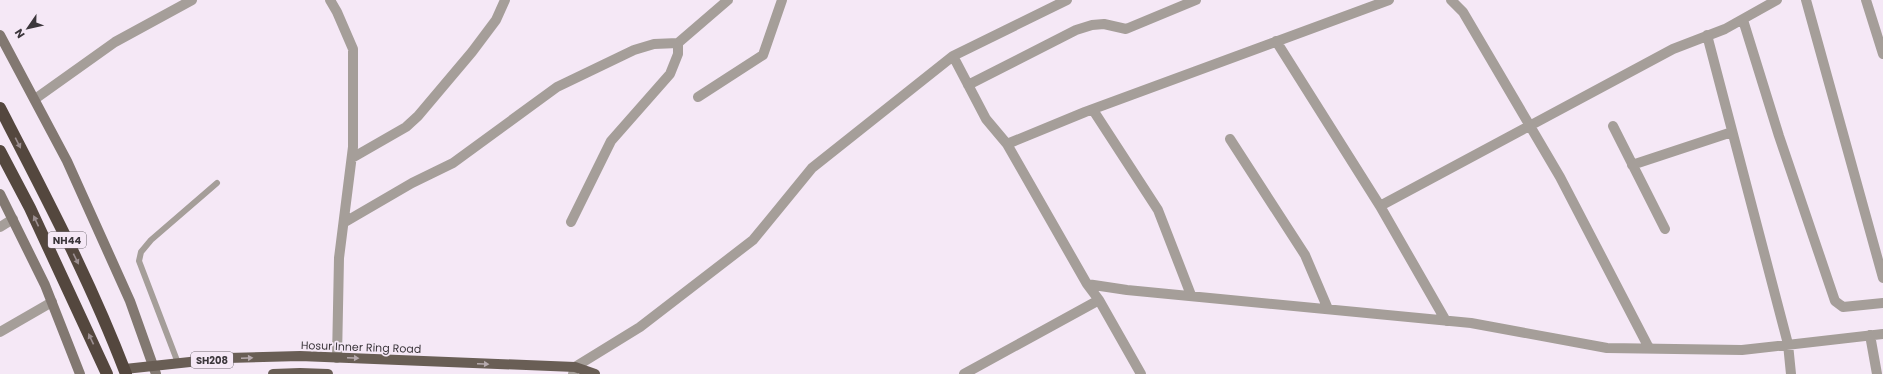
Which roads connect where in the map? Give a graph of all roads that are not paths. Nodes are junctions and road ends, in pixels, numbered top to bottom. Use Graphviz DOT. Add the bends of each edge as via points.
graph roads {
  1 [pos="192,0"];
  2 [pos="330,0"];
  3 [pos="505,0"];
  4 [pos="728,0"];
  5 [pos="782,0"];
  6 [pos="1067,0"];
  7 [pos="1196,0"];
  8 [pos="1389,0"];
  9 [pos="1452,0"];
  10 [pos="1777,0"];
  11 [pos="1806,0"];
  12 [pos="1866,0"];
  13 [pos="1743,20"];
  14 [pos="0,35"];
  15 [pos="1707,36"];
  16 [pos="1276,41"];
  17 [pos="678,43"];
  18 [pos="1883,54"];
  19 [pos="953,56"];
  20 [pos="968,85"];
  21 [pos="698,97"];
  22 [pos="35,99"];
  23 [pos="0,108"];
  24 [pos="1093,110"];
  25 [pos="1530,124"];
  26 [pos="1613,126"];
  27 [pos="1732,132"];
  28 [pos="1230,139"];
  29 [pos="1008,144"];
  30 [pos="0,151"];
  31 [pos="352,158"];
  32 [pos="1632,165"];
  33 [pos="217,183"];
  34 [pos="0,194"];
  35 [pos="1380,206"];
  36 [pos="13,219"];
  37 [pos="345,222"];
  38 [pos="572,222"];
  39 [pos="0,227"];
  40 [pos="1664,229"];
  41 [pos="1883,278"];
  42 [pos="1087,284"];
  43 [pos="1191,295"];
  44 [pos="1099,300"];
  45 [pos="52,302"];
  46 [pos="1883,303"];
  47 [pos="1328,309"];
  48 [pos="1446,320"];
  49 [pos="0,332"];
  50 [pos="1883,334"];
  51 [pos="1870,335"];
  52 [pos="1788,344"];
  53 [pos="1649,348"];
  54 [pos="337,358"];
  55 [pos="178,363"];
  56 [pos="155,370"];
  57 [pos="574,370"];
  58 [pos="126,372"];
  59 [pos="80,374"];
  60 [pos="107,374"];
  61 [pos="273,374"];
  62 [pos="328,374"];
  63 [pos="596,374"];
  64 [pos="964,374"];
  65 [pos="1141,374"];
  66 [pos="1791,374"];
  67 [pos="1877,374"];
  1 -- 22 [label="street" via="115,42"];
  2 -- 31 [label="street" via="353,49"];
  3 -- 31 [label="street" via="496,20 472,52 418,116 406,127"];
  4 -- 17 [label="street"];
  5 -- 21 [label="street" via="762,55"];
  6 -- 19 [label="street"];
  7 -- 20 [label="street" via="1126,29 1104,24 1076,30"];
  8 -- 16 [label="street"];
  9 -- 25 [label="street" via="1463,12"];
  10 -- 13 [label="street"];
  11 -- 41 [label="street"];
  12 -- 18 [label="street"];
  13 -- 15 [label="street"];
  13 -- 46 [label="street" via="1835,301 1848,308"];
  14 -- 22 [label="street"];
  15 -- 25 [label="street" via="1673,49"];
  15 -- 27 [label="street"];
  16 -- 24 [label="street"];
  16 -- 35 [label="street"];
  17 -- 37 [label="street" via="654,44 634,50 557,87 453,162"];
  17 -- 38 [label="street" via="678,54 670,74 611,141"];
  19 -- 20 [label="street"];
  19 -- 57 [label="street" via="812,168 753,240 640,327"];
  20 -- 29 [label="street" via="986,119"];
  22 -- 56 [label="street" via="67,161 127,294"];
  23 -- 58 [label="highway, NH44, one-way" via="87,280"];
  24 -- 29 [label="street"];
  24 -- 43 [label="street" via="1158,210"];
  25 -- 35 [label="street"];
  25 -- 53 [label="street"];
  26 -- 32 [label="street"];
  27 -- 32 [label="street"];
  27 -- 52 [label="street"];
  28 -- 47 [label="street" via="1305,255"];
  29 -- 42 [label="street"];
  60 -- 30 [label="highway, NH44, one-way" via="30,208"];
  31 -- 37 [label="street"];
  32 -- 40 [label="street"];
  33 -- 55 [label="lane" via="151,240 140,255 139,261"];
  34 -- 36 [label="street"];
  35 -- 48 [label="street"];
  36 -- 39 [label="street"];
  36 -- 45 [label="street"];
  37 -- 54 [label="street" via="339,258"];
  42 -- 43 [label="street"];
  42 -- 44 [label="street"];
  43 -- 47 [label="street"];
  44 -- 64 [label="street"];
  44 -- 65 [label="street"];
  45 -- 49 [label="street"];
  45 -- 59 [label="street"];
  47 -- 48 [label="street"];
  48 -- 53 [label="street" via="1607,348"];
  50 -- 51 [label="street"];
  51 -- 52 [label="street"];
  51 -- 67 [label="street"];
  52 -- 53 [label="street" via="1742,350"];
  52 -- 66 [label="street"];
  55 -- 54 [label="main road, Hosur Inner Ring Road / SH208, one-way" via="234,358"];
  54 -- 57 [label="main road, Hosur Inner Ring Road / SH208, one-way"];
  55 -- 56 [label="main road, Hosur Inner Ring Road / SH208"];
  56 -- 58 [label="main road, Hosur Inner Ring Road / SH208"];
  57 -- 63 [label="main road, Hosur Inner Ring Road / SH208"];
  61 -- 62 [label="main road"];
}
